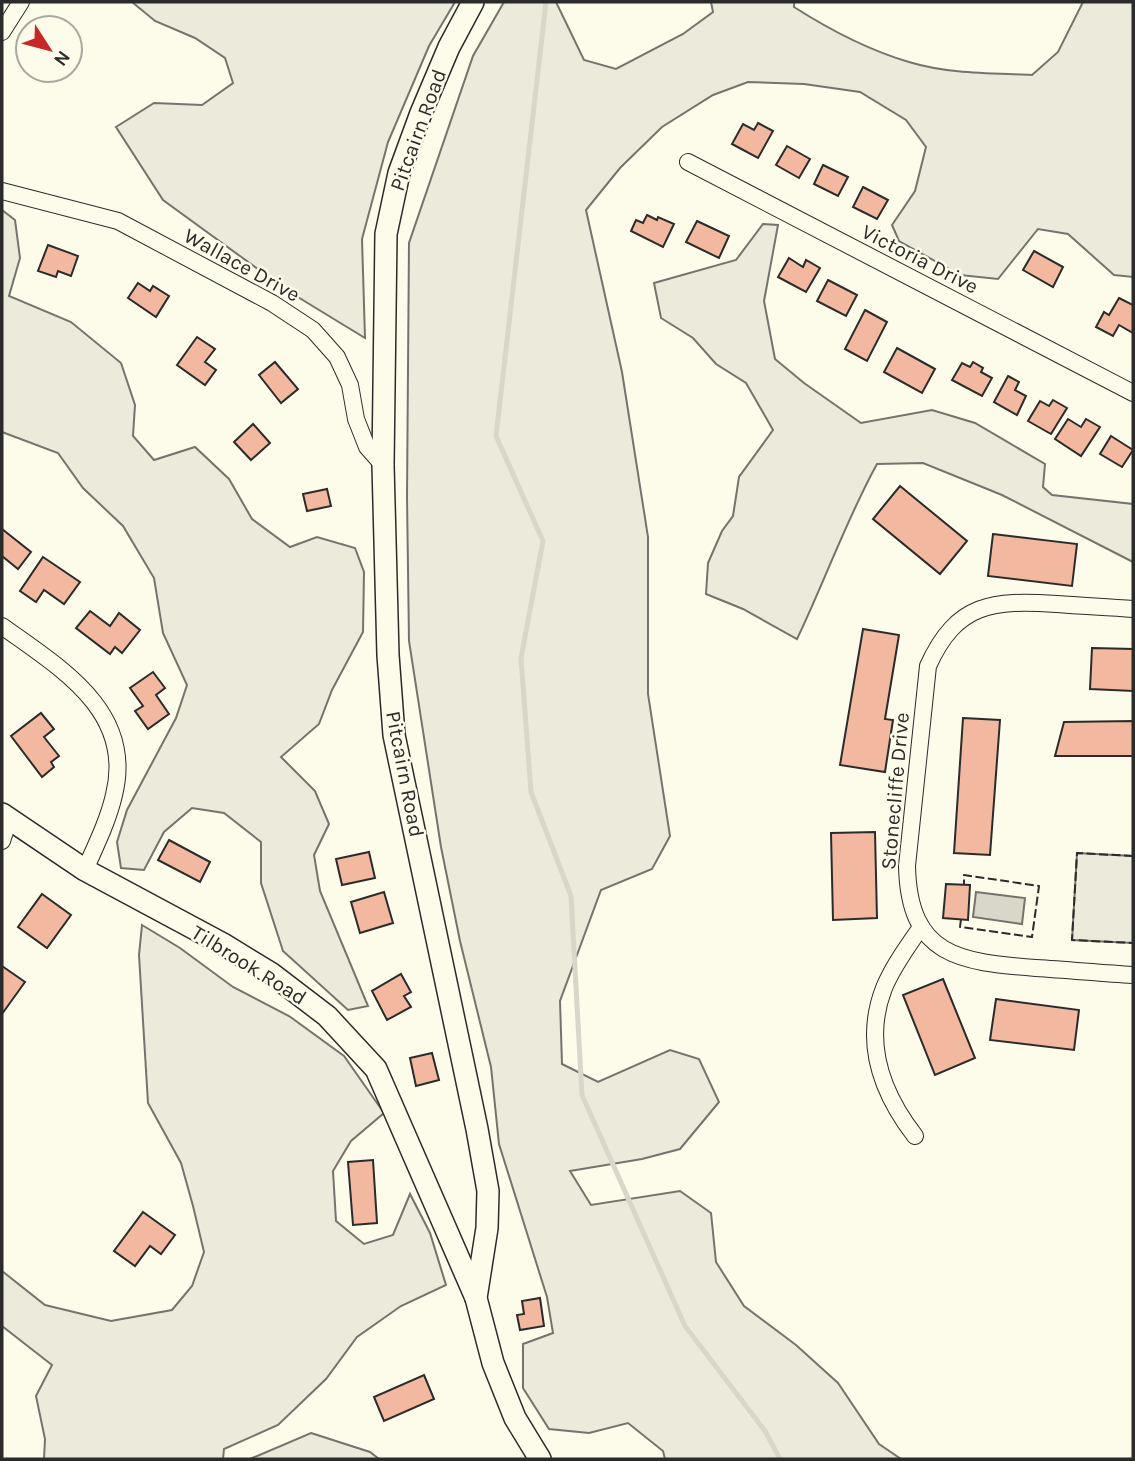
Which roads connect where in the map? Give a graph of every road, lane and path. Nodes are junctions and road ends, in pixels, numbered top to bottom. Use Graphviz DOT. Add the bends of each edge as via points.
graph roads {
  1 [pos="21,2"];
  2 [pos="473,2"];
  3 [pos="2,32"];
  4 [pos="688,162"];
  5 [pos="2,191"];
  6 [pos="1133,393"];
  7 [pos="383,465"];
  8 [pos="1133,609"];
  9 [pos="2,626"];
  10 [pos="5,817"];
  11 [pos="2,841"];
  12 [pos="85,870"];
  13 [pos="921,927"];
  14 [pos="1133,975"];
  15 [pos="915,1136"];
  16 [pos="476,1298"];
  17 [pos="540,1459"];
  1 -- 3 [label="street"];
  2 -- 7 [label="street, Pitcairn Road" via="417,125 399,173 386,234"];
  4 -- 6 [label="street, Victoria Drive"];
  5 -- 7 [label="street, Wallace Drive" via="118,221 272,303 313,330 337,357 367,447"];
  7 -- 16 [label="street, Pitcairn Road" via="394,735 488,1191"];
  8 -- 13 [label="street, Stonecliffe Drive" via="994,604 974,611 939,643 928,666 907,866 912,910"];
  9 -- 12 [label="street" via="67,676 108,719 115,743 115,793"];
  10 -- 11 [label="street"];
  10 -- 12 [label="street, Tilbrook Road"];
  12 -- 16 [label="street, Tilbrook Road" via="272,974 327,1016 376,1069"];
  13 -- 14 [label="street, Stonecliffe Drive" via="945,949 966,960"];
  13 -- 15 [label="street" via="884,988 875,1041 886,1091"];
  16 -- 17 [label="street, Pitcairn Road" via="515,1418"];
}
